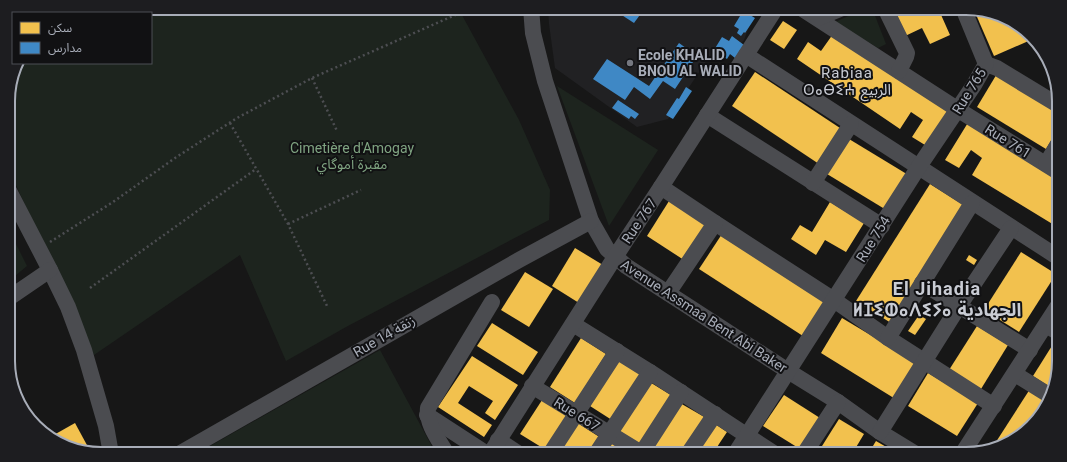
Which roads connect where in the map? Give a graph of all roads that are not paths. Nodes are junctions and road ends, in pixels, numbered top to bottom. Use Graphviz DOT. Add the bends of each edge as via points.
graph roads {
  1 [pos="532,15"];
  2 [pos="772,15"];
  3 [pos="813,15"];
  4 [pos="825,15"];
  5 [pos="888,15"];
  6 [pos="966,15"];
  7 [pos="818,18"];
  8 [pos="746,55"];
  9 [pos="986,64"];
  10 [pos="899,71"];
  11 [pos="1052,101"];
  12 [pos="957,109"];
  13 [pos="707,115"];
  14 [pos="851,124"];
  15 [pos="918,168"];
  16 [pos="1052,168"];
  17 [pos="813,183"];
  18 [pos="661,187"];
  19 [pos="15,202"];
  20 [pos="972,203"];
  21 [pos="591,221"];
  22 [pos="715,224"];
  23 [pos="882,226"];
  24 [pos="1011,228"];
  25 [pos="1052,254"];
  26 [pos="614,257"];
  27 [pos="50,270"];
  28 [pos="922,283"];
  29 [pos="668,293"];
  30 [pos="15,294"];
  31 [pos="834,300"];
  32 [pos="492,302"];
  33 [pos="959,306"];
  34 [pos="573,324"];
  35 [pos="1052,329"];
  36 [pos="888,338"];
  37 [pos="1030,350"];
  38 [pos="617,351"];
  39 [pos="925,360"];
  40 [pos="788,371"];
  41 [pos="650,372"];
  42 [pos="1015,374"];
  43 [pos="532,386"];
  44 [pos="681,392"];
  45 [pos="1046,392"];
  46 [pos="838,402"];
  47 [pos="994,406"];
  48 [pos="576,413"];
  49 [pos="714,414"];
  50 [pos="427,415"];
  51 [pos="880,432"];
  52 [pos="610,434"];
  53 [pos="747,436"];
  54 [pos="110,447"];
  55 [pos="191,447"];
  56 [pos="443,447"];
  57 [pos="488,447"];
  58 [pos="493,447"];
  59 [pos="554,447"];
  60 [pos="601,447"];
  61 [pos="630,447"];
  62 [pos="646,447"];
  63 [pos="693,447"];
  64 [pos="740,447"];
  65 [pos="764,447"];
  66 [pos="809,447"];
  67 [pos="905,447"];
  68 [pos="967,447"];
  1 -- 21 [label="street, Avenue Assmaa Bent Abi Baker" via="533,33 545,81"];
  2 -- 8 [label="street, Rue 767"];
  3 -- 7 [label="street, Rue 761"];
  4 -- 7 [label="street"];
  5 -- 10 [label="street" via="906,53"];
  6 -- 9 [label="street, Rue 765"];
  7 -- 10 [label="street, Rue 761"];
  8 -- 13 [label="street, Rue 767"];
  8 -- 14 [label="street"];
  9 -- 11 [label="street"];
  9 -- 12 [label="street, Rue 765"];
  10 -- 12 [label="street, Rue 761"];
  12 -- 15 [label="street, Rue 765"];
  12 -- 16 [label="street, Rue 761"];
  13 -- 17 [label="street"];
  13 -- 18 [label="street, Rue 767"];
  14 -- 15 [label="street"];
  14 -- 17 [label="street"];
  15 -- 20 [label="street"];
  15 -- 23 [label="street, Rue 754"];
  17 -- 23 [label="street"];
  18 -- 22 [label="street"];
  18 -- 26 [label="street, Rue 767"];
  19 -- 27 [label="street"];
  20 -- 24 [label="street"];
  20 -- 28 [label="street"];
  21 -- 26 [label="street, Avenue Assmaa Bent Abi Baker"];
  21 -- 55 [label="street, Rue 14 زنقة"];
  22 -- 29 [label="street"];
  22 -- 31 [label="street"];
  23 -- 31 [label="street, Rue 754"];
  24 -- 25 [label="street"];
  24 -- 33 [label="street"];
  26 -- 29 [label="street, Avenue Assmaa Bent Abi Baker"];
  26 -- 34 [label="street, Rue 767"];
  27 -- 30 [label="street"];
  27 -- 54 [label="street" via="68,307 84,350"];
  28 -- 33 [label="street"];
  28 -- 36 [label="street"];
  29 -- 40 [label="street, Avenue Assmaa Bent Abi Baker"];
  31 -- 36 [label="street"];
  31 -- 40 [label="street, Rue 754"];
  32 -- 50 [label="street" via="432,400"];
  33 -- 37 [label="street"];
  33 -- 39 [label="street"];
  34 -- 38 [label="street"];
  34 -- 43 [label="street, Rue 767"];
  35 -- 37 [label="street"];
  36 -- 39 [label="street"];
  37 -- 42 [label="street"];
  38 -- 41 [label="street"];
  38 -- 48 [label="street"];
  39 -- 47 [label="street"];
  39 -- 51 [label="street"];
  40 -- 46 [label="street, Avenue Assmaa Bent Abi Baker"];
  40 -- 53 [label="street, Rue 754"];
  41 -- 44 [label="street"];
  41 -- 52 [label="street"];
  42 -- 45 [label="street"];
  42 -- 47 [label="street"];
  43 -- 48 [label="street, Rue 667"];
  43 -- 58 [label="street, Rue 767"];
  44 -- 49 [label="street"];
  44 -- 62 [label="street"];
  46 -- 51 [label="street, Avenue Assmaa Bent Abi Baker"];
  46 -- 66 [label="street"];
  47 -- 68 [label="street"];
  48 -- 52 [label="street, Rue 667"];
  48 -- 59 [label="street"];
  49 -- 53 [label="street"];
  49 -- 63 [label="street"];
  50 -- 56 [label="street"];
  50 -- 57 [label="street"];
  51 -- 67 [label="street, Avenue Assmaa Bent Abi Baker"];
  52 -- 60 [label="street"];
  52 -- 61 [label="street, Rue 667"];
  53 -- 64 [label="street, Rue 754"];
  53 -- 65 [label="street"];
}
